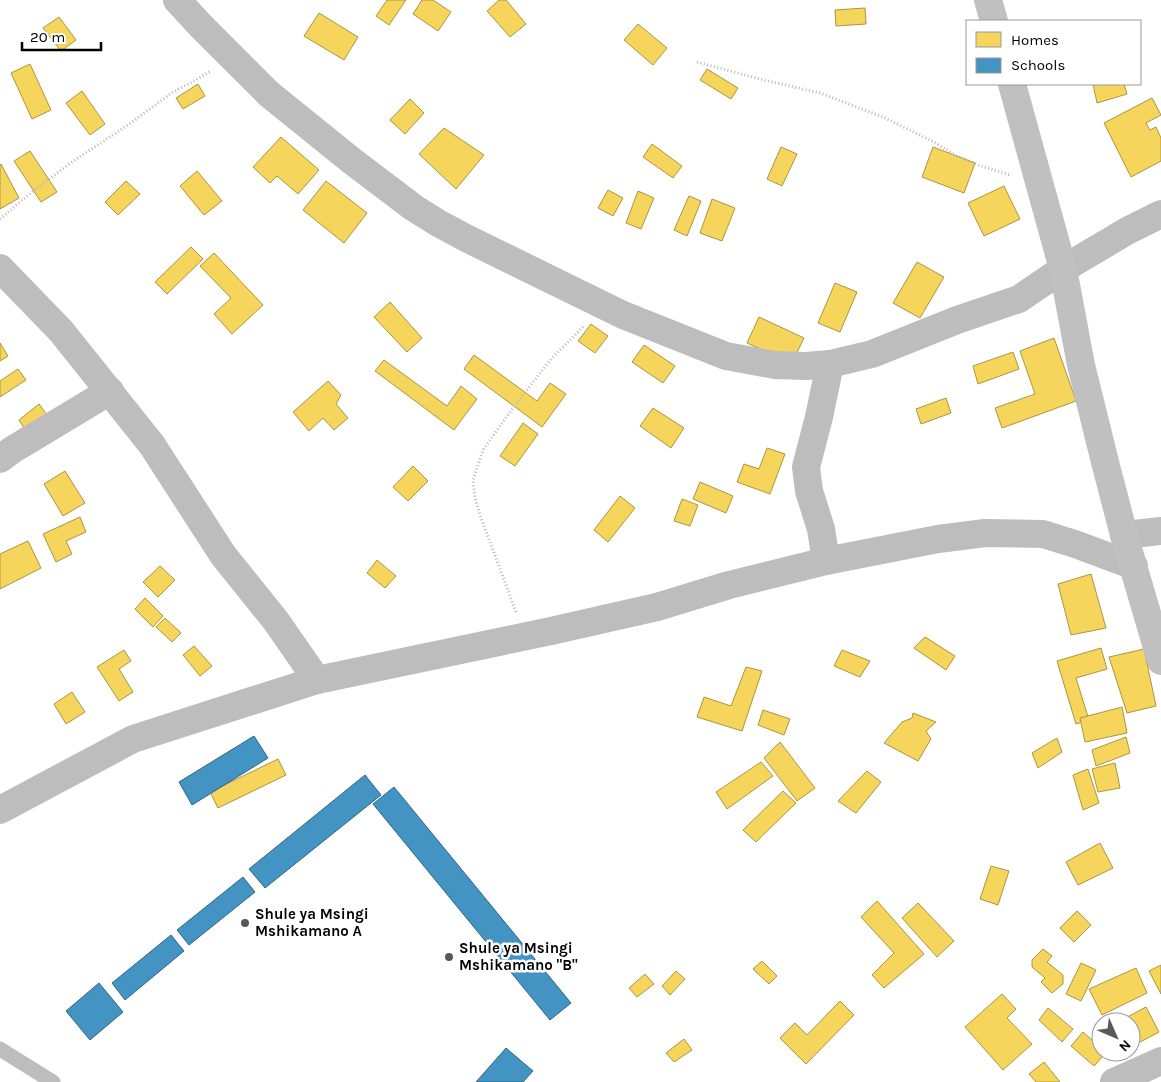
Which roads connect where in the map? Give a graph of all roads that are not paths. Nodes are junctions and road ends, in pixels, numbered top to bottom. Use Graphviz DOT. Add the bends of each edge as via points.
graph roads {
  1 [pos="177,0"];
  2 [pos="988,0"];
  3 [pos="994,20"];
  4 [pos="1012,85"];
  5 [pos="1161,214"];
  6 [pos="0,268"];
  7 [pos="1063,269"];
  8 [pos="830,364"];
  9 [pos="110,391"];
  10 [pos="0,459"];
  11 [pos="1161,531"];
  12 [pos="1124,535"];
  13 [pos="826,561"];
  14 [pos="1134,566"];
  15 [pos="1161,661"];
  16 [pos="317,680"];
  17 [pos="0,810"];
  18 [pos="0,1049"];
  19 [pos="1161,1061"];
  20 [pos="53,1082"];
  21 [pos="1114,1082"];
  1 -- 8 [label="street" via="269,94 352,162 438,223 623,315 726,356 775,365"];
  2 -- 3 [label="street"];
  4 -- 7 [label="street"];
  5 -- 7 [label="street"];
  6 -- 9 [label="street" via="61,331"];
  7 -- 8 [label="street" via="1020,299 872,354"];
  7 -- 12 [label="street" via="1081,365"];
  8 -- 13 [label="street" via="806,467"];
  9 -- 10 [label="street"];
  9 -- 16 [label="street" via="152,445 223,555 276,621"];
  11 -- 12 [label="street"];
  12 -- 14 [label="street"];
  13 -- 14 [label="street" via="938,539 995,533 1043,534"];
  13 -- 16 [label="street" via="656,607"];
  14 -- 15 [label="street"];
  16 -- 17 [label="street" via="133,739"];
  18 -- 20 [label="lane"];
  19 -- 21 [label="street"];
}
